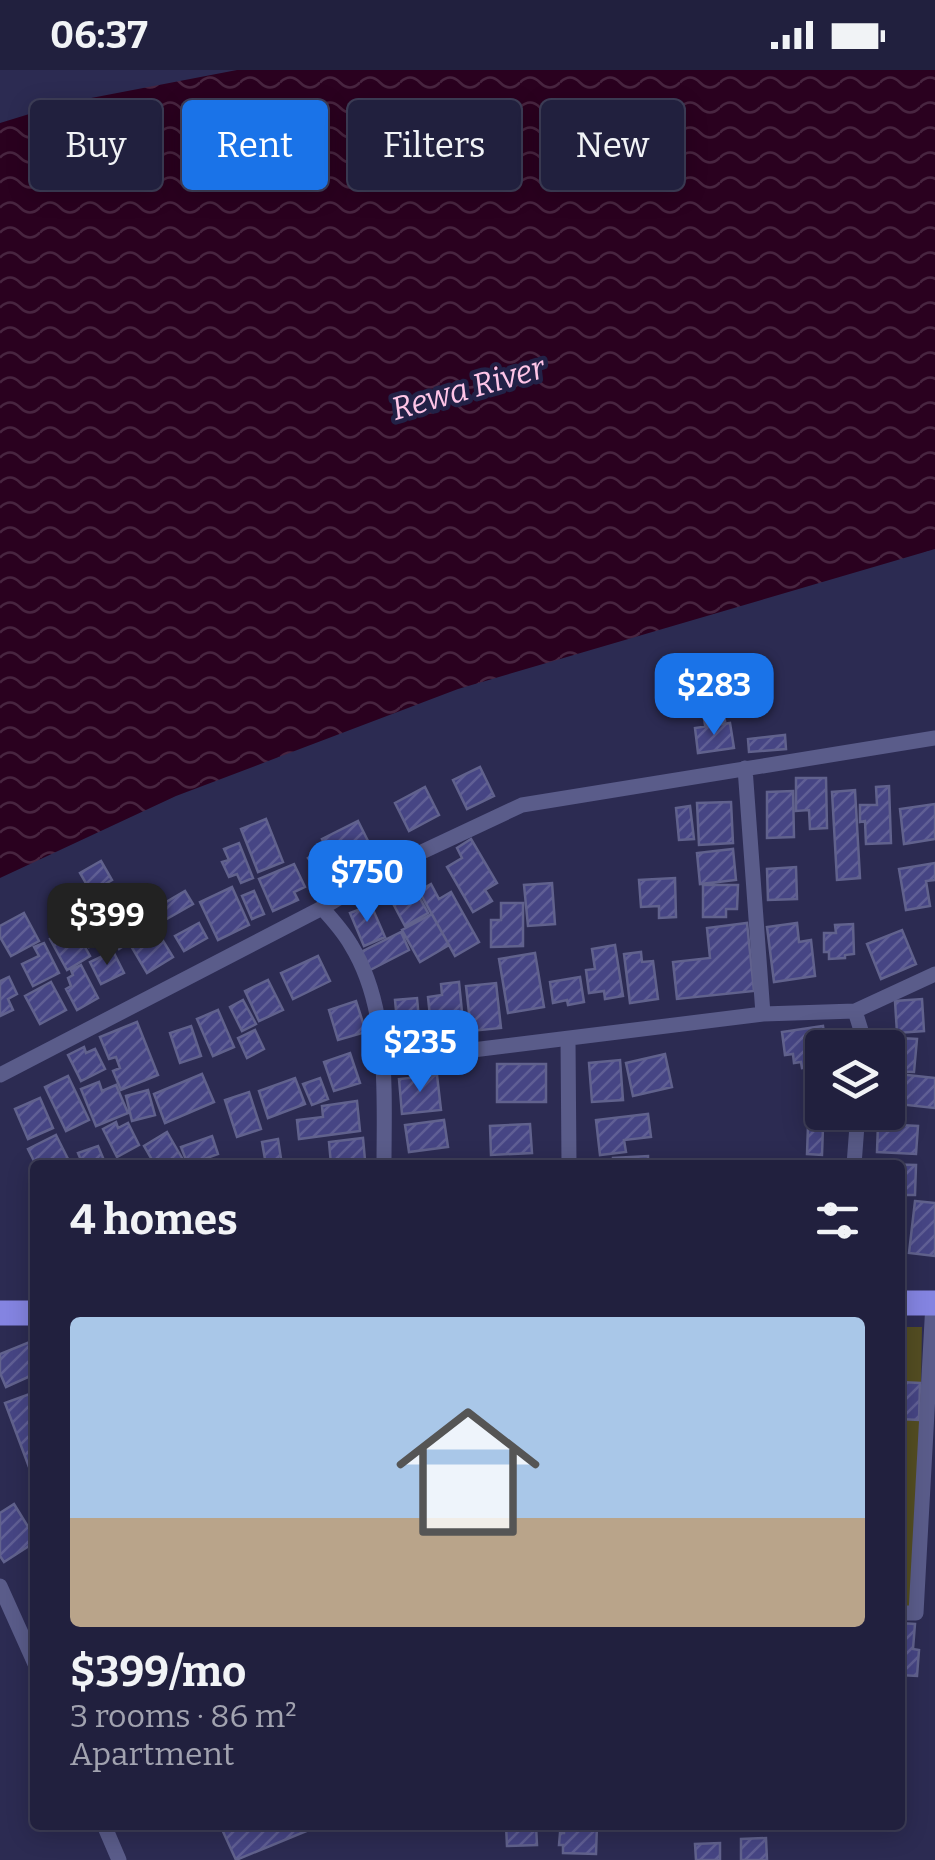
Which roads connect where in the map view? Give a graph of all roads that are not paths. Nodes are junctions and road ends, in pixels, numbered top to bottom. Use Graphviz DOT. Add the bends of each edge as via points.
graph roads {
  1 [pos="935,738"];
  2 [pos="745,768"];
  3 [pos="322,908"];
  4 [pos="935,974"];
  5 [pos="856,1011"];
  6 [pos="763,1014"];
  7 [pos="861,1030"];
  8 [pos="568,1039"];
  9 [pos="384,1061"];
  10 [pos="0,1074"];
  11 [pos="857,1130"];
  12 [pos="384,1160"];
  13 [pos="569,1160"];
  14 [pos="854,1160"];
  15 [pos="905,1303"];
  16 [pos="934,1303"];
  17 [pos="0,1313"];
  18 [pos="30,1313"];
  19 [pos="0,1586"];
  20 [pos="905,1613"];
  21 [pos="30,1653"];
  22 [pos="106,1830"];
  23 [pos="119,1860"];
  1 -- 2 [label="street"];
  2 -- 3 [label="street" via="522,805 394,865"];
  2 -- 6 [label="street"];
  3 -- 9 [label="street" via="362,964"];
  3 -- 10 [label="street"];
  4 -- 5 [label="street"];
  5 -- 6 [label="street"];
  5 -- 7 [label="street"];
  6 -- 8 [label="street"];
  8 -- 9 [label="street"];
  8 -- 13 [label="street"];
  9 -- 12 [label="street"];
  11 -- 14 [label="street"];
  15 -- 16 [label="main road"];
  16 -- 20 [label="street" via="916,1614"];
  17 -- 18 [label="main road"];
  19 -- 21 [label="street"];
  22 -- 23 [label="street"];
}
